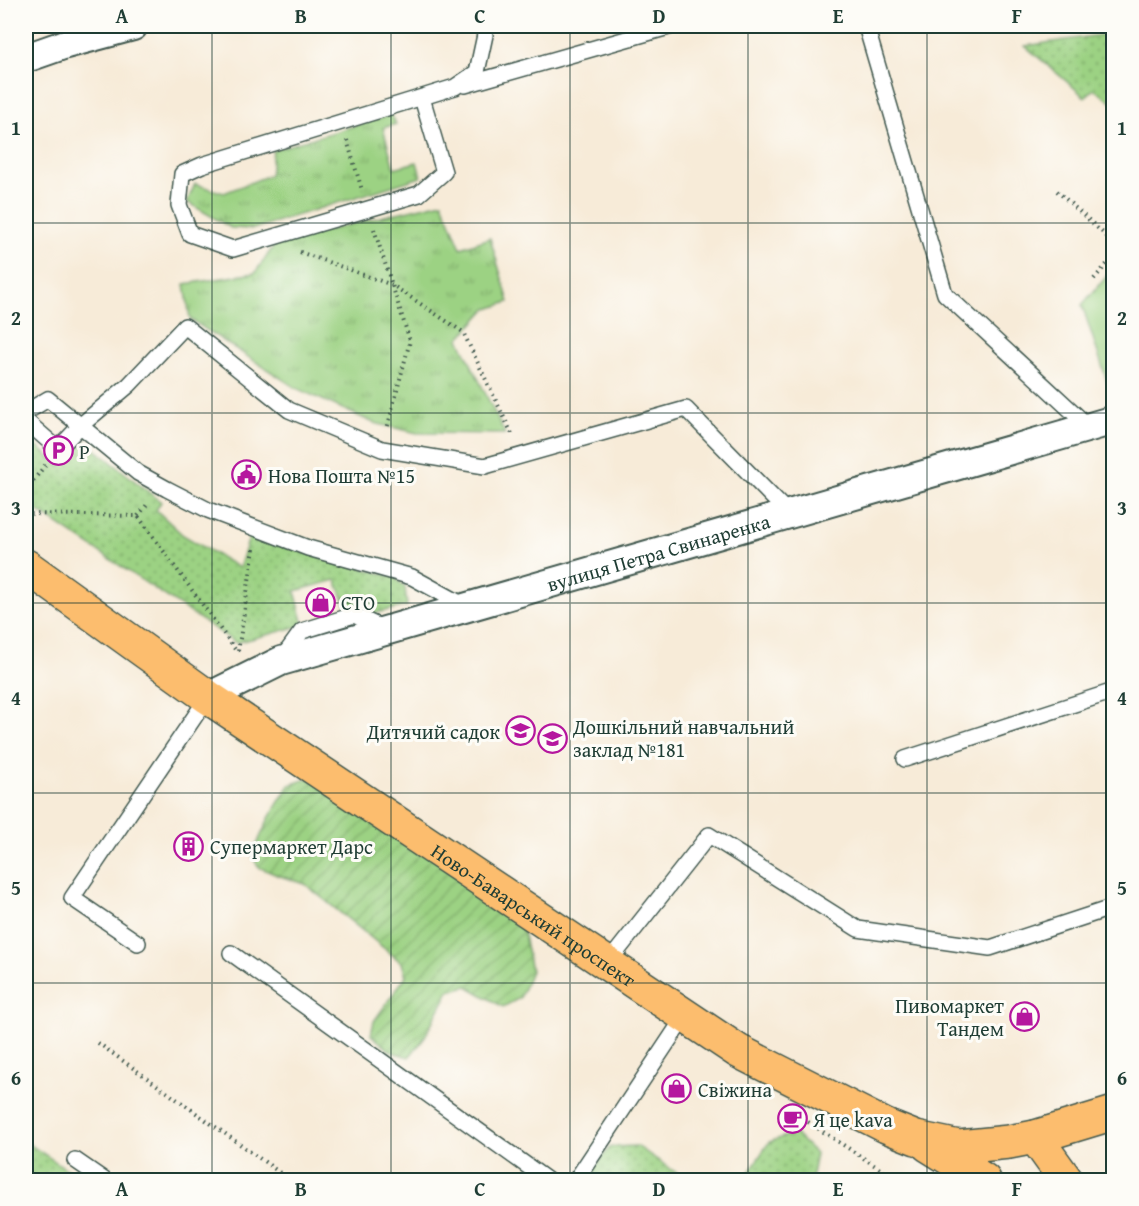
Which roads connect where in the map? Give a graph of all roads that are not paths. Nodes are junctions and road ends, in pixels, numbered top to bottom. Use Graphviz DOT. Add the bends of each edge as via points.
graph roads {
  1 [pos="134,26"];
  2 [pos="483,26"];
  3 [pos="672,26"];
  4 [pos="866,26"];
  5 [pos="26,58"];
  6 [pos="455,87"];
  7 [pos="422,98"];
  8 [pos="26,412"];
  9 [pos="26,421"];
  10 [pos="1101,424"];
  11 [pos="80,426"];
  12 [pos="789,514"];
  13 [pos="26,566"];
  14 [pos="467,607"];
  15 [pos="1113,691"];
  16 [pos="208,697"];
  17 [pos="905,759"];
  18 [pos="1113,907"];
  19 [pos="138,943"];
  20 [pos="231,953"];
  21 [pos="607,964"];
  22 [pos="685,1016"];
  23 [pos="1113,1113"];
  24 [pos="1035,1137"];
  25 [pos="916,1138"];
  26 [pos="75,1160"];
  27 [pos="578,1177"];
  28 [pos="104,1180"];
  29 [pos="547,1180"];
  30 [pos="561,1180"];
  31 [pos="984,1180"];
  32 [pos="1066,1180"];
  1 -- 5 [label="street"];
  2 -- 6 [label="lane" via="485,35 477,72"];
  3 -- 6 [label="lane"];
  4 -- 10 [label="lane" via="945,294"];
  6 -- 7 [label="lane"];
  7 -- 7 [label="lane" via="182,174 179,205 190,234 232,249 419,194 444,172"];
  8 -- 11 [label="lane" via="48,399"];
  9 -- 11 [label="lane" via="58,449"];
  10 -- 12 [label="street, вулиця Петра Свинаренка"];
  11 -- 12 [label="lane" via="129,385 185,326 289,410 382,449 485,466 686,409"];
  11 -- 14 [label="lane" via="138,473 208,510 308,548 412,577"];
  12 -- 14 [label="street, вулиця Петра Свинаренка"];
  13 -- 16 [label="main road, Ново-Баварський проспект"];
  14 -- 16 [label="street, вулиця Петра Свинаренка" via="281,660"];
  15 -- 17 [label="lane"];
  16 -- 19 [label="lane" via="72,898"];
  16 -- 21 [label="main road, Ново-Баварський проспект"];
  18 -- 21 [label="lane" via="990,948 858,929 709,834"];
  20 -- 29 [label="lane"];
  21 -- 22 [label="main road, Ново-Баварський проспект"];
  22 -- 25 [label="main road, Ново-Баварський проспект" via="738,1051"];
  22 -- 27 [label="lane"];
  23 -- 24 [label="main road, Ново-Баварський проспект"];
  24 -- 25 [label="main road, Ново-Баварський проспект" via="960,1147"];
  24 -- 32 [label="main road"];
  25 -- 31 [label="main road"];
  26 -- 28 [label="lane"];
  27 -- 30 [label="lane"];
}
